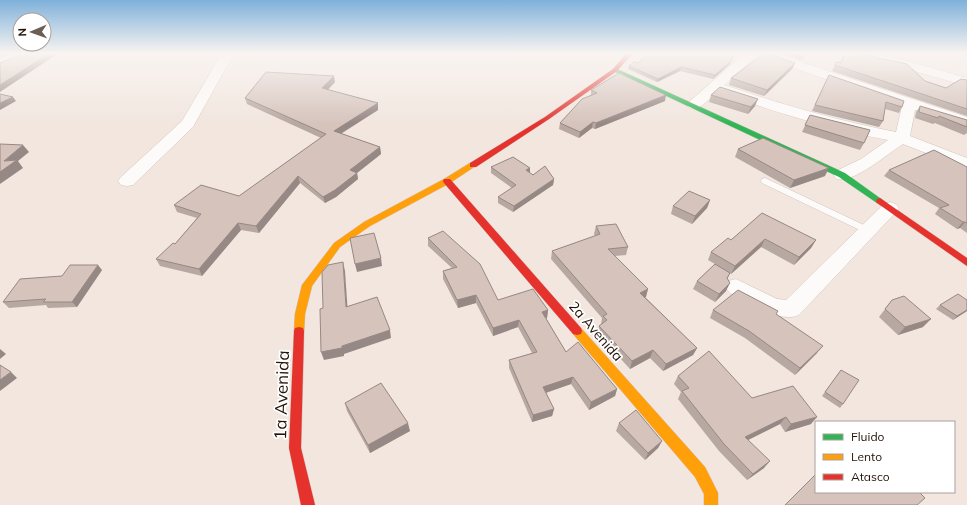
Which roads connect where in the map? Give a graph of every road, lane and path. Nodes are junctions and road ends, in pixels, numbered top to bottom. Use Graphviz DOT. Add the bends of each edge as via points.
graph roads {
  1 [pos="215,77"];
  2 [pos="606,77"];
  3 [pos="630,77"];
  4 [pos="726,77"];
  5 [pos="829,77"];
  6 [pos="948,77"];
  7 [pos="967,82"];
  8 [pos="715,87"];
  9 [pos="910,102"];
  10 [pos="694,105"];
  11 [pos="967,122"];
  12 [pos="902,138"];
  13 [pos="967,164"];
  14 [pos="842,175"];
  15 [pos="127,181"];
  16 [pos="765,181"];
  17 [pos="447,182"];
  18 [pos="890,208"];
  19 [pos="867,230"];
  20 [pos="967,263"];
  21 [pos="736,287"];
  22 [pos="308,505"];
  23 [pos="711,505"];
  1 -- 15 [label="street" via="188,124"];
  2 -- 17 [label="street" via="547,118"];
  3 -- 10 [label="street"];
  4 -- 8 [label="street"];
  5 -- 9 [label="street"];
  6 -- 7 [label="street"];
  8 -- 10 [label="street"];
  8 -- 12 [label="street" via="820,120"];
  9 -- 11 [label="street"];
  9 -- 12 [label="street"];
  10 -- 14 [label="street" via="765,141"];
  12 -- 13 [label="street"];
  12 -- 14 [label="street" via="867,162"];
  14 -- 18 [label="street"];
  16 -- 19 [label="lane"];
  17 -- 22 [label="street, 1a Avenida" via="367,224 337,245 308,285 300,314 295,448"];
  17 -- 23 [label="street, 2a Avenida" via="700,472 711,493"];
  18 -- 19 [label="street"];
  18 -- 20 [label="street"];
  19 -- 21 [label="street" via="791,309 768,305"];
}
